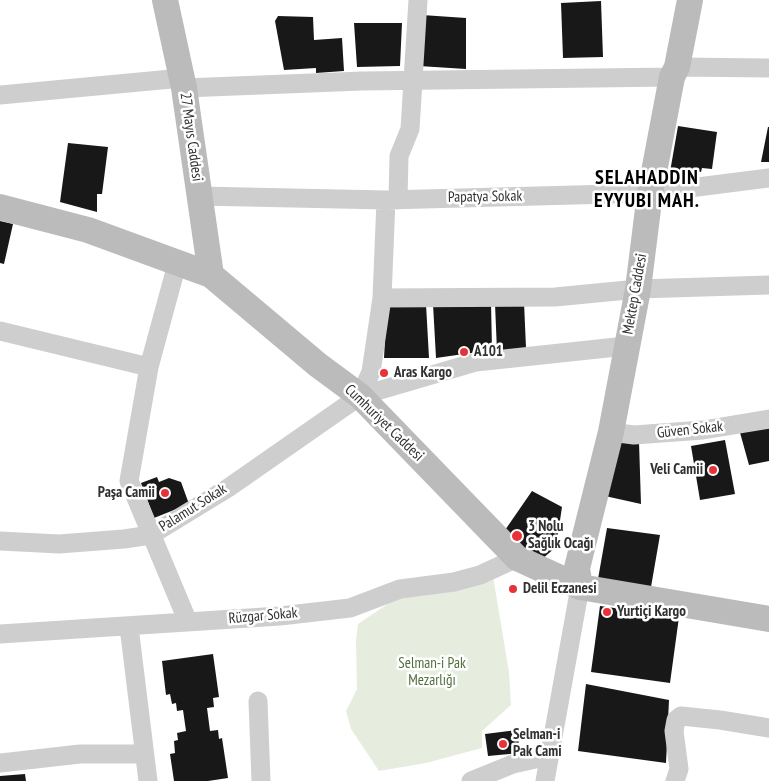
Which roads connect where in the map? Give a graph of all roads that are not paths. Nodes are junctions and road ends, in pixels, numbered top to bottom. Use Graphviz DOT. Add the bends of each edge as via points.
graph roads {
  1 [pos="164,0"];
  2 [pos="418,0"];
  3 [pos="690,0"];
  4 [pos="769,68"];
  5 [pos="674,72"];
  6 [pos="411,80"];
  7 [pos="183,83"];
  8 [pos="0,95"];
  9 [pos="769,178"];
  10 [pos="650,193"];
  11 [pos="200,196"];
  12 [pos="392,200"];
  13 [pos="0,206"];
  14 [pos="177,264"];
  15 [pos="211,276"];
  16 [pos="769,285"];
  17 [pos="638,289"];
  18 [pos="382,298"];
  19 [pos="0,331"];
  20 [pos="626,346"];
  21 [pos="149,367"];
  22 [pos="360,396"];
  23 [pos="769,419"];
  24 [pos="611,432"];
  25 [pos="151,534"];
  26 [pos="0,541"];
  27 [pos="517,558"];
  28 [pos="580,587"];
  29 [pos="769,619"];
  30 [pos="188,622"];
  31 [pos="129,627"];
  32 [pos="0,634"];
  33 [pos="258,702"];
  34 [pos="769,728"];
  35 [pos="144,754"];
  36 [pos="549,756"];
  37 [pos="0,763"];
  38 [pos="148,781"];
  39 [pos="261,781"];
  40 [pos="471,781"];
  41 [pos="545,781"];
  42 [pos="675,781"];
  1 -- 7 [label="main road, 27 Mayıs Caddesi"];
  2 -- 6 [label="street"];
  3 -- 5 [label="main road, Mektep Caddesi"];
  4 -- 5 [label="street"];
  5 -- 6 [label="street"];
  5 -- 10 [label="main road, Mektep Caddesi"];
  6 -- 7 [label="street"];
  6 -- 12 [label="street" via="410,129 399,156"];
  7 -- 8 [label="street"];
  7 -- 11 [label="main road, 27 Mayıs Caddesi"];
  9 -- 10 [label="street, Papatya Sokak"];
  10 -- 12 [label="street, Papatya Sokak"];
  10 -- 17 [label="main road, Mektep Caddesi"];
  11 -- 12 [label="street, Papatya Sokak"];
  11 -- 15 [label="main road, 27 Mayıs Caddesi"];
  12 -- 18 [label="street"];
  13 -- 14 [label="main road, Cumhuriyet Caddesi" via="88,230"];
  14 -- 15 [label="main road, Cumhuriyet Caddesi"];
  14 -- 21 [label="street"];
  15 -- 22 [label="main road, Cumhuriyet Caddesi"];
  16 -- 17 [label="street"];
  17 -- 18 [label="street" via="555,297"];
  17 -- 20 [label="main road, Mektep Caddesi"];
  18 -- 22 [label="street" via="371,372"];
  19 -- 21 [label="street"];
  20 -- 22 [label="street" via="476,362"];
  20 -- 24 [label="main road, Mektep Caddesi"];
  21 -- 25 [label="street" via="129,481"];
  22 -- 25 [label="street, Palamut Sokak" via="228,488"];
  22 -- 27 [label="main road, Cumhuriyet Caddesi"];
  23 -- 24 [label="street, Güven Sokak" via="703,430 634,435"];
  24 -- 28 [label="main road, Mektep Caddesi" via="577,568"];
  25 -- 26 [label="street, Palamut Sokak" via="59,544"];
  25 -- 30 [label="street"];
  27 -- 28 [label="main road, Cumhuriyet Caddesi"];
  27 -- 30 [label="street, Rüzgar Sokak" via="480,575 400,589 350,608"];
  28 -- 29 [label="main road, Cumhuriyet Caddesi"];
  28 -- 36 [label="street"];
  30 -- 31 [label="street, Rüzgar Sokak"];
  31 -- 32 [label="street, Rüzgar Sokak"];
  31 -- 35 [label="street"];
  33 -- 39 [label="street"];
  34 -- 42 [label="street" via="681,716 676,720 674,731 679,769"];
  35 -- 37 [label="street" via="80,754"];
  35 -- 38 [label="street"];
  36 -- 40 [label="street" via="513,764"];
  36 -- 41 [label="street"];
}
